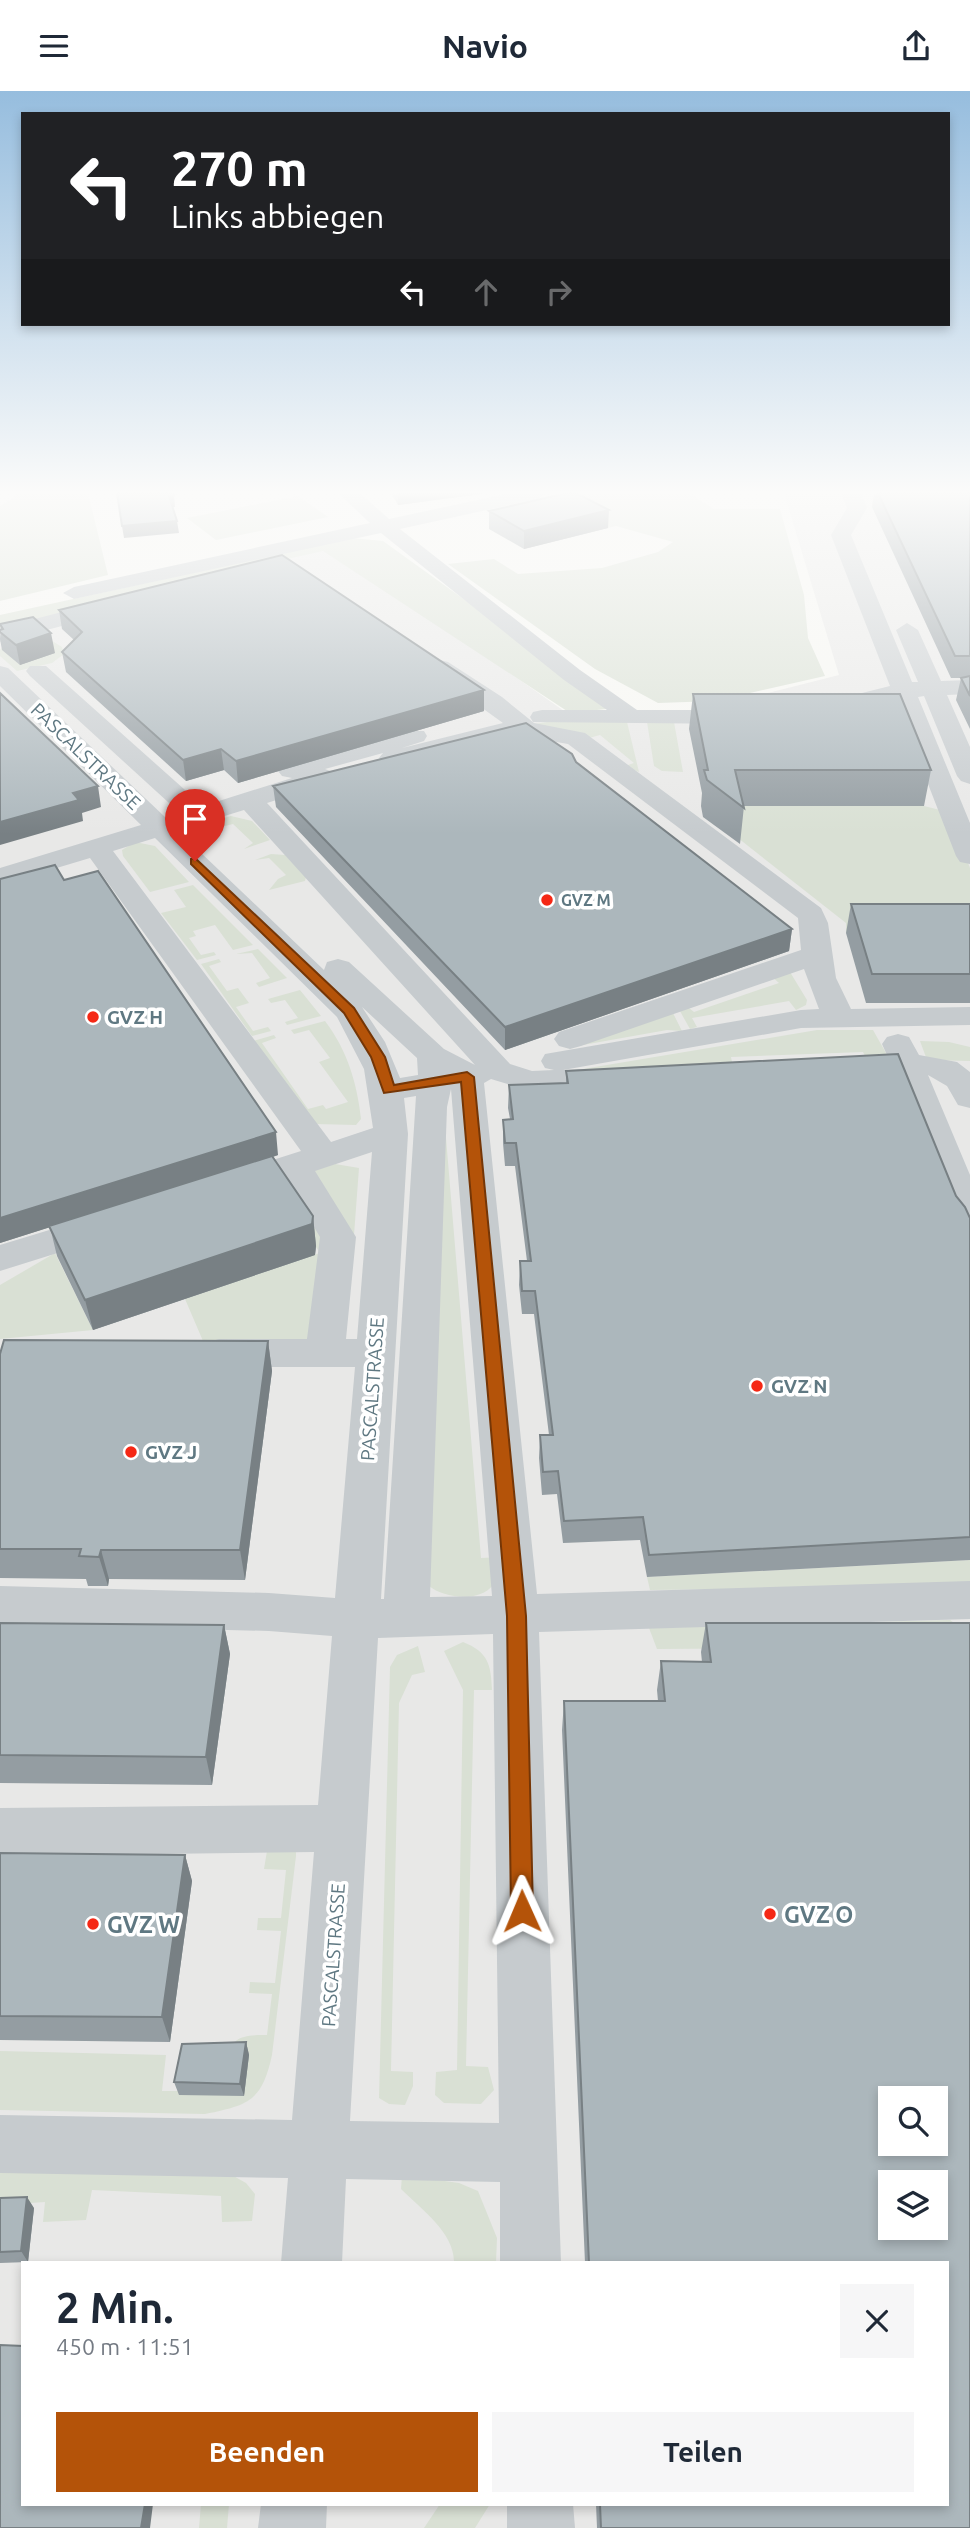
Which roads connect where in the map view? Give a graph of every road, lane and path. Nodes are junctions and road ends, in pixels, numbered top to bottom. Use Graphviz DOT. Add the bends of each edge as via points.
graph roads {
  1 [pos="111,607"];
  2 [pos="484,607"];
  3 [pos="870,607"];
  4 [pos="898,610"];
  5 [pos="40,624"];
  6 [pos="0,635"];
  7 [pos="425,656"];
  8 [pos="55,665"];
  9 [pos="1,683"];
  10 [pos="931,687"];
  11 [pos="970,687"];
  12 [pos="903,690"];
  13 [pos="763,717"];
  14 [pos="914,717"];
  15 [pos="517,723"];
  16 [pos="561,756"];
  17 [pos="646,760"];
  18 [pos="970,776"];
  19 [pos="183,805"];
  20 [pos="106,845"];
  21 [pos="970,856"];
  22 [pos="0,877"];
  23 [pos="806,946"];
  24 [pos="886,1016"];
  25 [pos="970,1016"];
  26 [pos="841,1018"];
  27 [pos="907,1064"];
  28 [pos="824,1068"];
  29 [pos="465,1070"];
  30 [pos="646,1077"];
  31 [pos="389,1090"];
  32 [pos="970,1098"];
  33 [pos="391,1135"];
  34 [pos="309,1160"];
  35 [pos="199,1195"];
  36 [pos="138,1215"];
  37 [pos="970,1218"];
  38 [pos="0,1258"];
  39 [pos="188,1353"];
  40 [pos="325,1353"];
  41 [pos="374,1353"];
  42 [pos="970,1600"];
  43 [pos="0,1605"];
  44 [pos="516,1616"];
  45 [pos="381,1618"];
  46 [pos="342,1828"];
  47 [pos="0,1832"];
  48 [pos="0,2144"];
  49 [pos="319,2150"];
  50 [pos="527,2153"];
  51 [pos="311,2261"];
  52 [pos="531,2261"];
  53 [pos="294,2506"];
  54 [pos="540,2506"];
  55 [pos="292,2528"];
  56 [pos="541,2528"];
  1 -- 5 [label="street"];
  2 -- 17 [label="street" via="572,675"];
  3 -- 12 [label="street"];
  4 -- 10 [label="street"];
  5 -- 6 [label="street"];
  5 -- 8 [label="street"];
  7 -- 15 [label="street"];
  8 -- 9 [label="street"];
  8 -- 19 [label="street" via="42,689"];
  9 -- 19 [label="street"];
  10 -- 11 [label="street"];
  10 -- 12 [label="street"];
  10 -- 18 [label="street"];
  12 -- 14 [label="street"];
  12 -- 14 [label="street" via="811,715"];
  13 -- 15 [label="street"];
  14 -- 21 [label="street"];
  15 -- 16 [label="street"];
  15 -- 17 [label="street"];
  15 -- 19 [label="street"];
  17 -- 23 [label="street" via="811,914 816,928"];
  19 -- 20 [label="street"];
  19 -- 20 [label="street" via="117,828"];
  19 -- 29 [label="street"];
  19 -- 29 [label="street" via="209,825 206,846"];
  19 -- 31 [label="street, PASCALSTRASSE" via="349,1011 378,1057"];
  20 -- 22 [label="street"];
  20 -- 34 [label="street"];
  23 -- 26 [label="street" via="828,1000"];
  23 -- 29 [label="street"];
  24 -- 25 [label="street"];
  24 -- 26 [label="street"];
  24 -- 27 [label="street"];
  26 -- 29 [label="street" via="801,1019"];
  27 -- 28 [label="street"];
  27 -- 32 [label="street" via="946,1068 963,1082"];
  27 -- 37 [label="street"];
  29 -- 30 [label="street" via="527,1094"];
  29 -- 31 [label="street"];
  29 -- 44 [label="street"];
  29 -- 45 [label="street" via="430,1107"];
  31 -- 33 [label="street, PASCALSTRASSE"];
  33 -- 34 [label="street"];
  33 -- 41 [label="street, PASCALSTRASSE"];
  34 -- 35 [label="street"];
  34 -- 40 [label="street" via="338,1237"];
  36 -- 38 [label="street"];
  39 -- 40 [label="street"];
  40 -- 41 [label="street"];
  41 -- 45 [label="street, PASCALSTRASSE"];
  42 -- 44 [label="street"];
  43 -- 45 [label="street"];
  44 -- 45 [label="street"];
  44 -- 50 [label="street"];
  45 -- 46 [label="street, PASCALSTRASSE"];
  46 -- 47 [label="street"];
  46 -- 49 [label="street, PASCALSTRASSE"];
  48 -- 49 [label="street"];
  49 -- 50 [label="street"];
  49 -- 51 [label="street, PASCALSTRASSE"];
  50 -- 52 [label="street"];
  53 -- 55 [label="street"];
  54 -- 56 [label="street"];
}
